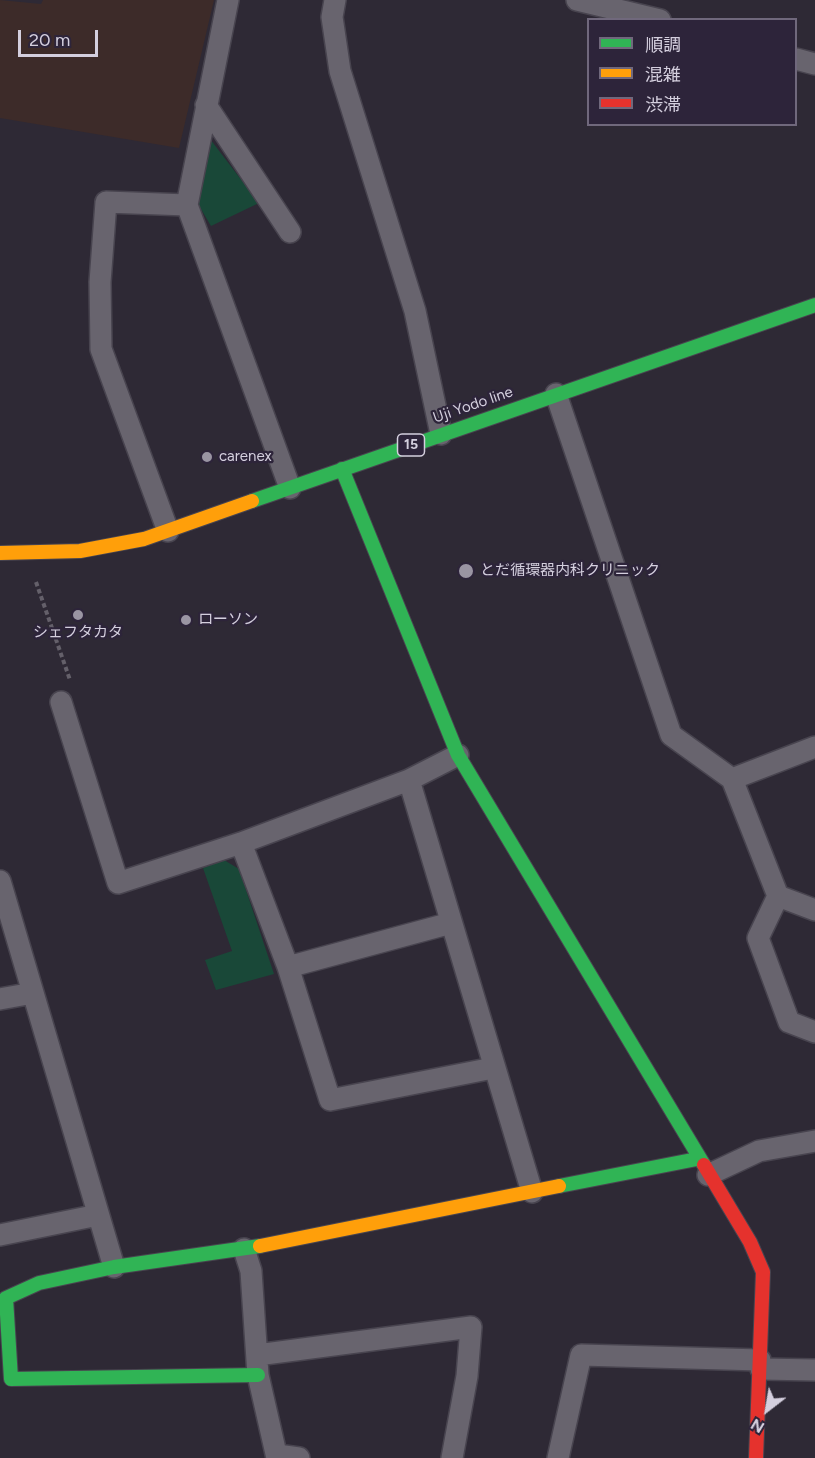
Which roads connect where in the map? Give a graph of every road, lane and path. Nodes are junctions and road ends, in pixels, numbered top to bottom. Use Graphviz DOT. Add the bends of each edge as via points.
graph roads {
  1 [pos="228,0"];
  2 [pos="335,0"];
  3 [pos="578,0"];
  4 [pos="652,18"];
  5 [pos="797,60"];
  6 [pos="815,64"];
  7 [pos="206,105"];
  8 [pos="187,205"];
  9 [pos="290,232"];
  10 [pos="815,305"];
  11 [pos="556,394"];
  12 [pos="441,434"];
  13 [pos="342,469"];
  14 [pos="290,488"];
  15 [pos="168,531"];
  16 [pos="0,552"];
  17 [pos="26,553"];
  18 [pos="61,702"];
  19 [pos="815,747"];
  20 [pos="458,755"];
  21 [pos="732,779"];
  22 [pos="409,780"];
  23 [pos="241,843"];
  24 [pos="0,881"];
  25 [pos="778,896"];
  26 [pos="815,910"];
  27 [pos="451,922"];
  28 [pos="288,967"];
  29 [pos="33,993"];
  30 [pos="0,999"];
  31 [pos="815,1032"];
  32 [pos="493,1068"];
  33 [pos="815,1141"];
  34 [pos="703,1167"];
  35 [pos="532,1192"];
  36 [pos="98,1215"];
  37 [pos="0,1235"];
  38 [pos="244,1249"];
  39 [pos="114,1267"];
  40 [pos="258,1365"];
  41 [pos="761,1365"];
  42 [pos="815,1370"];
  43 [pos="277,1457"];
  44 [pos="299,1458"];
  45 [pos="452,1458"];
  46 [pos="558,1458"];
  47 [pos="756,1458"];
  1 -- 7 [label="street"];
  2 -- 12 [label="street" via="332,17 340,71 415,311"];
  3 -- 4 [label="street"];
  5 -- 6 [label="street"];
  7 -- 8 [label="street"];
  7 -- 9 [label="street"];
  8 -- 14 [label="street"];
  8 -- 15 [label="street" via="106,202 100,282 101,349"];
  10 -- 11 [label="street, Uji Yodo line / 15"];
  11 -- 12 [label="street, Uji Yodo line / 15"];
  11 -- 21 [label="street" via="671,735"];
  12 -- 13 [label="street, Uji Yodo line / 15"];
  13 -- 14 [label="street, Uji Yodo line / 15"];
  13 -- 20 [label="street"];
  14 -- 15 [label="street, Uji Yodo line / 15"];
  15 -- 17 [label="street, Uji Yodo line / 15" via="80,551"];
  16 -- 17 [label="street, Uji Yodo line / 15"];
  17 -- 18 [label="path" via="71,682"];
  18 -- 23 [label="street" via="118,883"];
  19 -- 21 [label="street"];
  20 -- 22 [label="street"];
  20 -- 34 [label="street"];
  21 -- 25 [label="street"];
  22 -- 23 [label="street"];
  22 -- 27 [label="street"];
  23 -- 28 [label="street"];
  24 -- 29 [label="street"];
  25 -- 26 [label="street"];
  25 -- 31 [label="street" via="758,938 789,1022"];
  27 -- 28 [label="street"];
  27 -- 32 [label="street"];
  28 -- 32 [label="street" via="330,1101"];
  29 -- 30 [label="street"];
  29 -- 36 [label="street"];
  32 -- 35 [label="street"];
  33 -- 34 [label="street"];
  34 -- 35 [label="street"];
  34 -- 41 [label="street" via="750,1242 763,1272"];
  35 -- 38 [label="street"];
  36 -- 37 [label="street"];
  36 -- 39 [label="street"];
  38 -- 39 [label="street"];
  38 -- 40 [label="street" via="251,1271"];
  39 -- 40 [label="street" via="39,1283 6,1298 11,1378"];
  40 -- 43 [label="street"];
  40 -- 45 [label="street" via="471,1327 467,1376"];
  41 -- 42 [label="street"];
  41 -- 46 [label="street" via="581,1355"];
  41 -- 47 [label="street"];
  43 -- 44 [label="street"];
}
